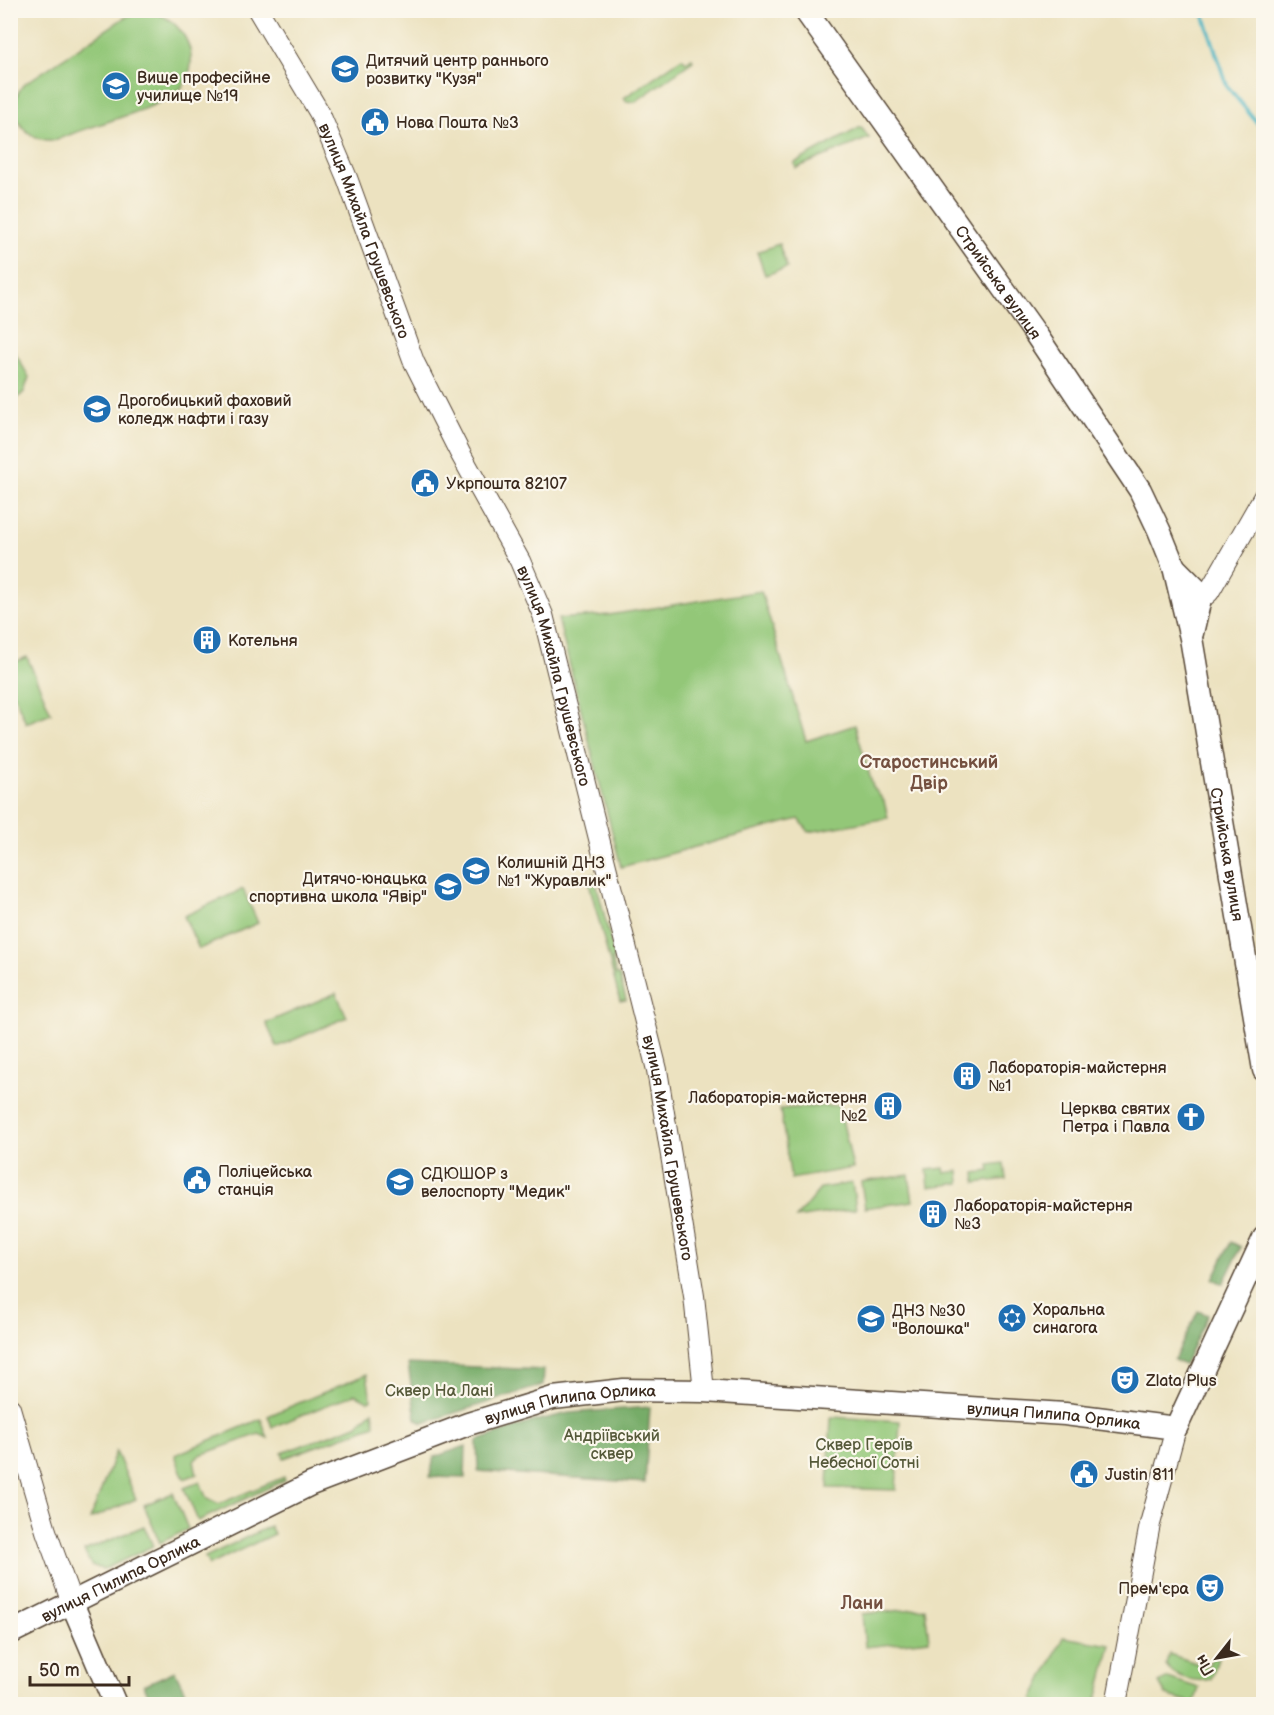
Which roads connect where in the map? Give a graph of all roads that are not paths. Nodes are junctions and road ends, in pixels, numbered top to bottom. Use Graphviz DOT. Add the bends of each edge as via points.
graph roads {
  1 [pos="258,10"];
  2 [pos="805,10"];
  3 [pos="1263,496"];
  4 [pos="1192,595"];
  5 [pos="1263,1070"];
  6 [pos="1263,1238"];
  7 [pos="704,1391"];
  8 [pos="10,1408"];
  9 [pos="1176,1428"];
  10 [pos="72,1603"];
  11 [pos="10,1633"];
  12 [pos="115,1704"];
  13 [pos="1116,1704"];
  1 -- 7 [label="street, вулиця Михайла Грушевського" via="319,112 414,362 524,570 543,615 657,1070 694,1296"];
  2 -- 4 [label="main road, Стрийська вулиця" via="1035,333 1140,490 1174,567"];
  3 -- 4 [label="street" via="1209,592"];
  4 -- 5 [label="main road, Стрийська вулиця" via="1191,638"];
  6 -- 9 [label="main road"];
  7 -- 9 [label="main road, вулиця Пилипа Орлика" via="1065,1414"];
  7 -- 10 [label="main road, вулиця Пилипа Орлика" via="624,1390 573,1395 531,1403 468,1424 311,1484"];
  8 -- 10 [label="street"];
  9 -- 13 [label="street" via="1150,1524"];
  10 -- 11 [label="main road, вулиця Пилипа Орлика"];
  10 -- 12 [label="main road"];
}
